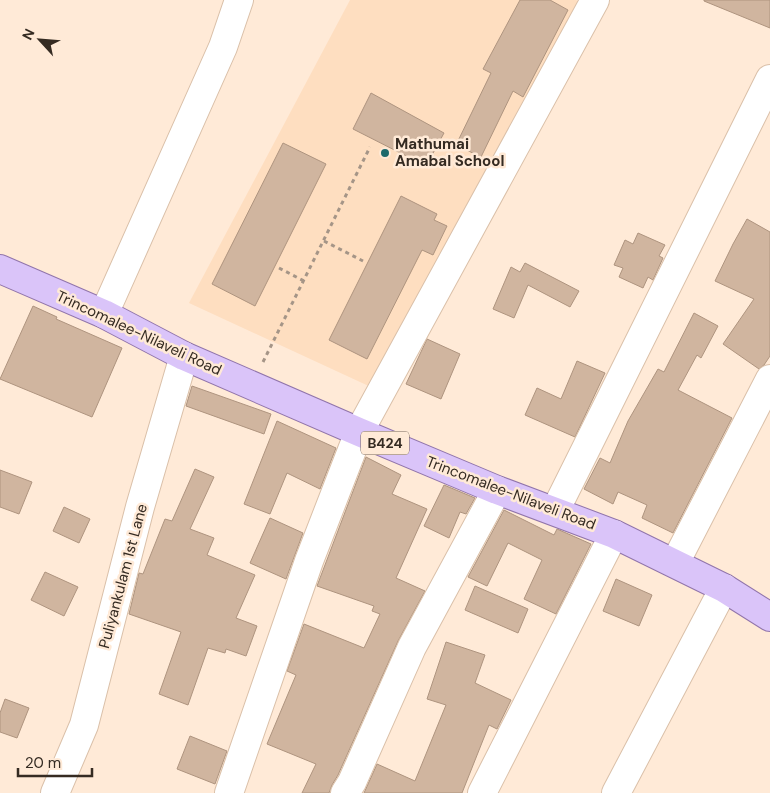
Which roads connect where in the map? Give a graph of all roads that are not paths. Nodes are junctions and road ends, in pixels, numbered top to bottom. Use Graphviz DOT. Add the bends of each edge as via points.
graph roads {
  1 [pos="239,0"];
  2 [pos="595,0"];
  3 [pos="770,79"];
  4 [pos="0,269"];
  5 [pos="104,314"];
  6 [pos="184,356"];
  7 [pos="770,380"];
  8 [pos="359,432"];
  9 [pos="497,490"];
  10 [pos="555,511"];
  11 [pos="614,534"];
  12 [pos="676,563"];
  13 [pos="724,588"];
  14 [pos="770,617"];
  15 [pos="55,793"];
  16 [pos="229,793"];
  17 [pos="345,793"];
  18 [pos="482,793"];
  19 [pos="616,793"];
  1 -- 5 [label="street" via="223,47"];
  2 -- 8 [label="street"];
  3 -- 10 [label="street"];
  4 -- 5 [label="main road, Trincomalee-Nilaveli Road / B424"];
  5 -- 6 [label="main road, Trincomalee-Nilaveli Road / B424"];
  6 -- 8 [label="main road, Trincomalee-Nilaveli Road / B424"];
  6 -- 15 [label="street, Puliyankulam 1st Lane" via="140,507 84,725"];
  7 -- 12 [label="street"];
  8 -- 9 [label="main road, Trincomalee-Nilaveli Road / B424"];
  8 -- 16 [label="street" via="309,561"];
  9 -- 10 [label="main road, Trincomalee-Nilaveli Road / B424"];
  9 -- 17 [label="street" via="412,646"];
  10 -- 11 [label="main road, Trincomalee-Nilaveli Road / B424"];
  11 -- 12 [label="main road, Trincomalee-Nilaveli Road / B424"];
  11 -- 18 [label="street"];
  12 -- 13 [label="main road, Trincomalee-Nilaveli Road / B424"];
  13 -- 14 [label="main road, Trincomalee-Nilaveli Road / B424"];
  13 -- 19 [label="street"];
}
